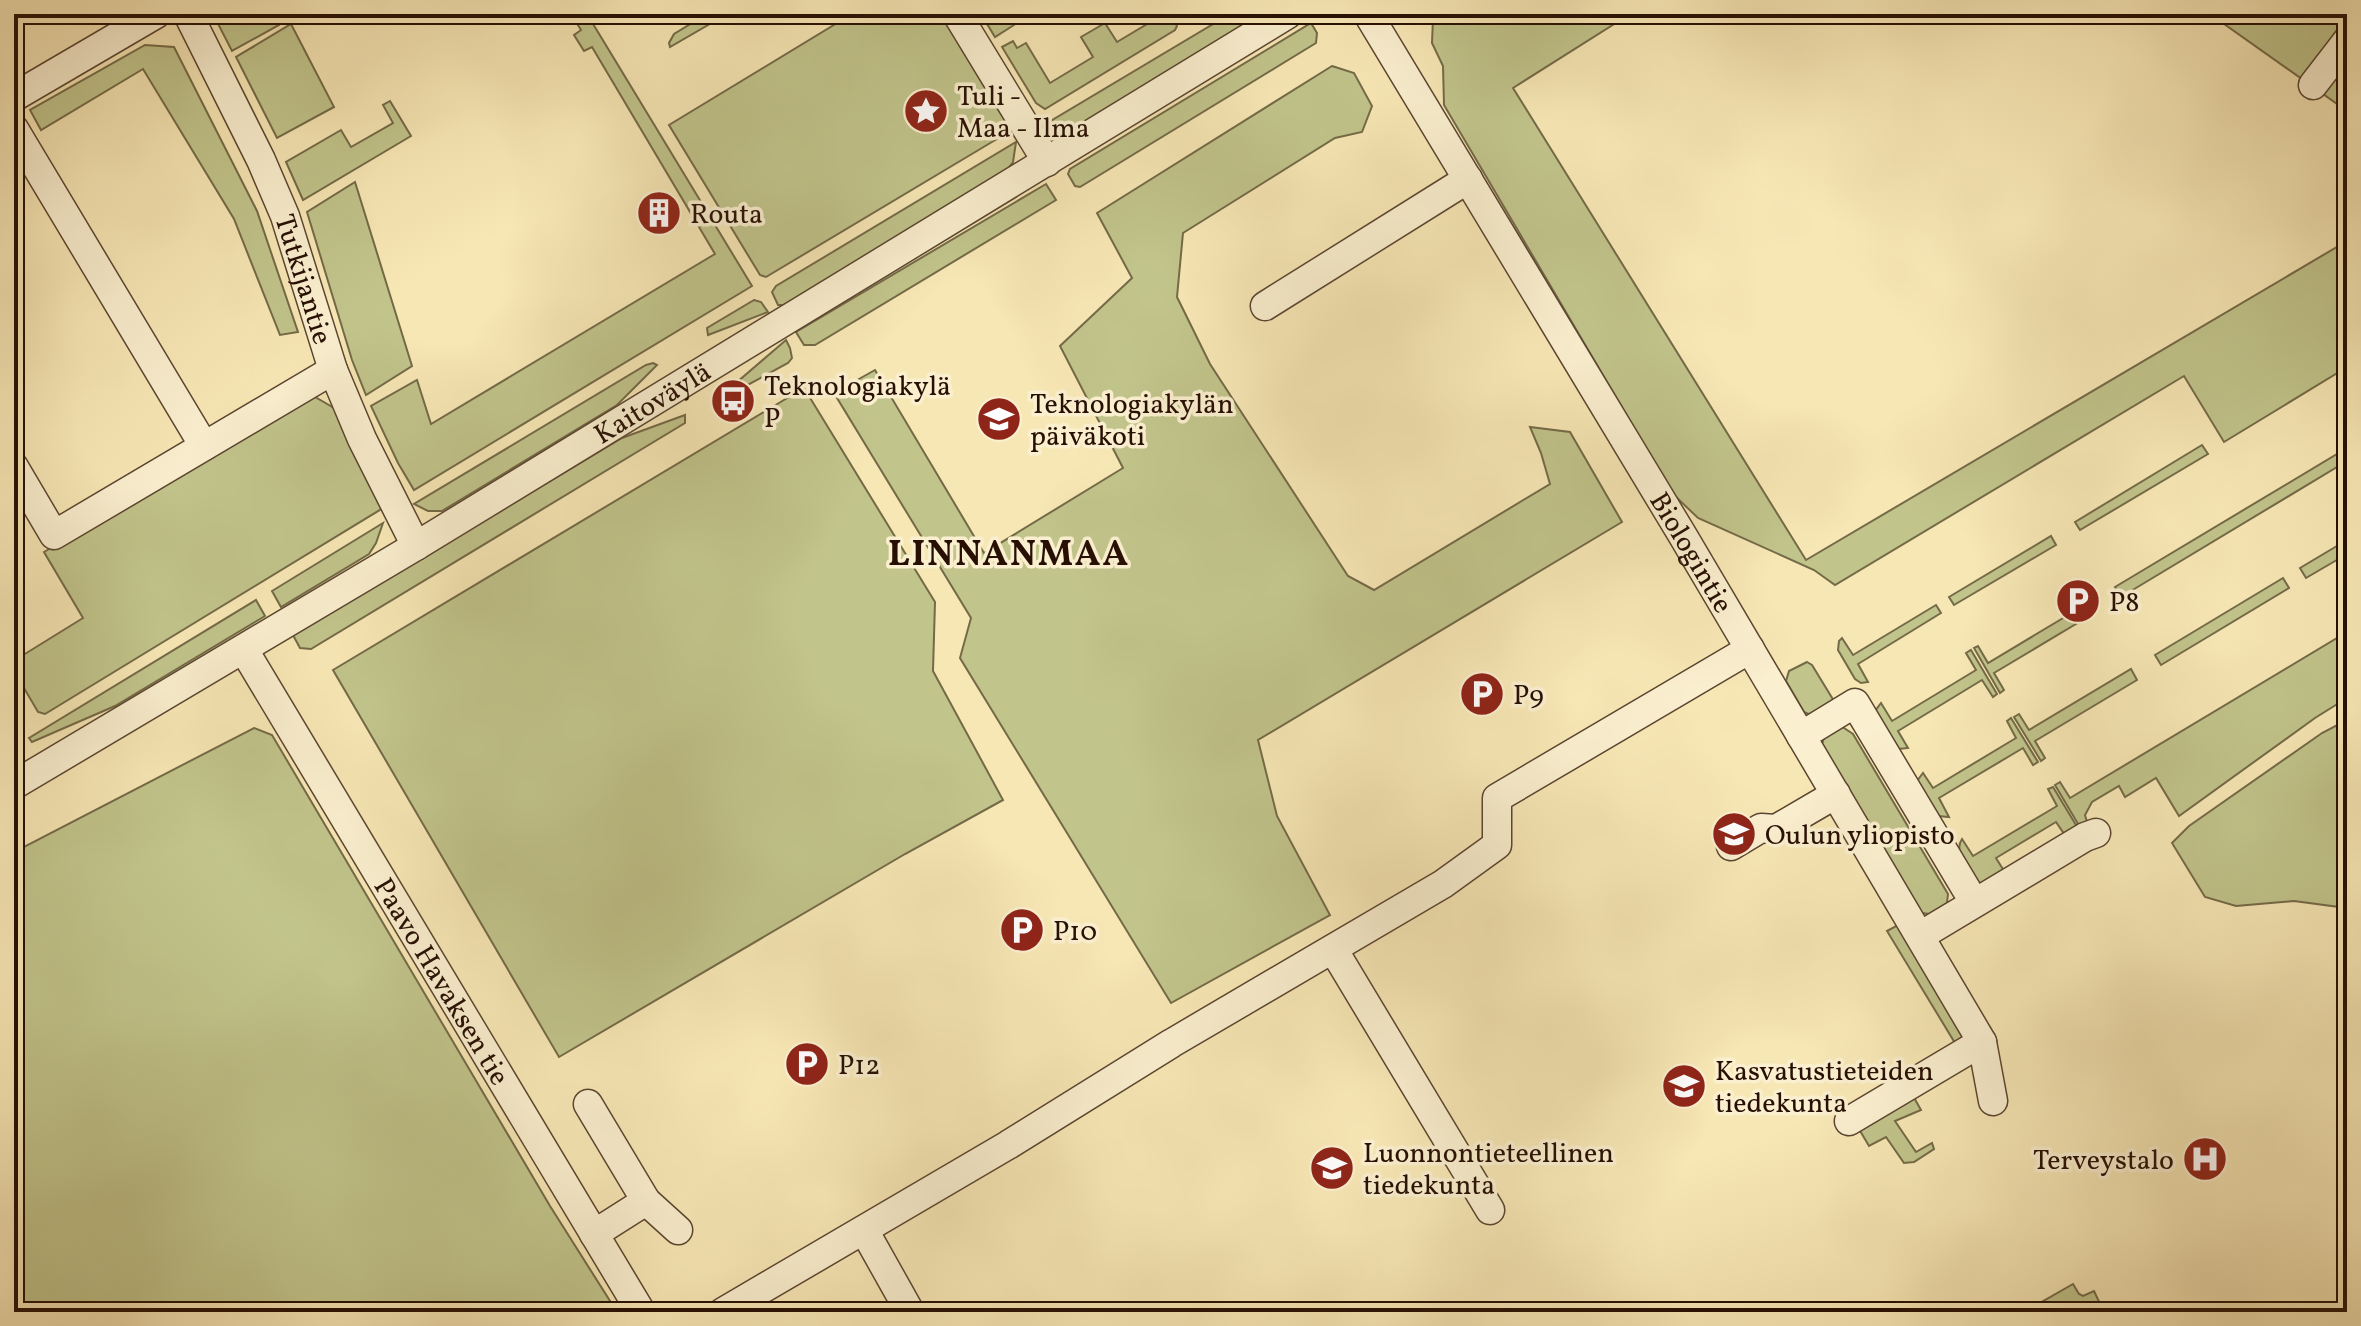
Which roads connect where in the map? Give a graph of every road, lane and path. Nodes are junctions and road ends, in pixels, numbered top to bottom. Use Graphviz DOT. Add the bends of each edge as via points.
graph roads {
  1 [pos="156,14"];
  2 [pos="188,14"];
  3 [pos="957,14"];
  4 [pos="1288,14"];
  5 [pos="1368,14"];
  6 [pos="2347,41"];
  7 [pos="2313,85"];
  8 [pos="14,97"];
  9 [pos="14,129"];
  10 [pos="1047,162"];
  11 [pos="1468,179"];
  12 [pos="1265,306"];
  13 [pos="333,370"];
  14 [pos="204,446"];
  15 [pos="14,467"];
  16 [pos="416,546"];
  17 [pos="1750,649"];
  18 [pos="244,650"];
  19 [pos="1801,736"];
  20 [pos="14,785"];
  21 [pos="1836,794"];
  22 [pos="2096,833"];
  23 [pos="1731,846"];
  24 [pos="1974,902"];
  25 [pos="1920,936"];
  26 [pos="1333,949"];
  27 [pos="1982,1042"];
  28 [pos="1993,1101"];
  29 [pos="588,1104"];
  30 [pos="1849,1121"];
  31 [pos="646,1201"];
  32 [pos="1490,1210"];
  33 [pos="678,1230"];
  34 [pos="864,1230"];
  35 [pos="594,1234"];
  36 [pos="641,1312"];
  37 [pos="723,1312"];
  38 [pos="910,1312"];
  1 -- 8 [label="street"];
  2 -- 13 [label="street, Tutkijantie" via="285,216"];
  3 -- 10 [label="street"];
  4 -- 10 [label="street, Kaitoväylä"];
  5 -- 11 [label="street, Biologintie"];
  6 -- 7 [label="street"];
  9 -- 14 [label="street"];
  10 -- 16 [label="street, Kaitoväylä"];
  11 -- 12 [label="street"];
  11 -- 17 [label="street, Biologintie"];
  13 -- 14 [label="street"];
  13 -- 16 [label="street, Tutkijantie"];
  14 -- 15 [label="street" via="54,535"];
  16 -- 18 [label="street, Kaitoväylä"];
  17 -- 19 [label="street, Biologintie"];
  17 -- 26 [label="street" via="1497,798 1497,845 1443,884"];
  18 -- 20 [label="street, Kaitoväylä"];
  18 -- 35 [label="street, Paavo Havaksen tie"];
  19 -- 21 [label="street, Biologintie"];
  19 -- 24 [label="street" via="1855,703"];
  21 -- 23 [label="street" via="1776,829 1761,828"];
  21 -- 25 [label="street, Biologintie"];
  22 -- 24 [label="street"];
  24 -- 25 [label="street"];
  25 -- 27 [label="street, Biologintie"];
  26 -- 32 [label="street"];
  26 -- 34 [label="street"];
  27 -- 28 [label="street, Biologintie"];
  27 -- 30 [label="street"];
  29 -- 31 [label="street"];
  31 -- 33 [label="street"];
  31 -- 35 [label="street"];
  34 -- 37 [label="street"];
  34 -- 38 [label="street"];
  35 -- 36 [label="street, Paavo Havaksen tie"];
}
